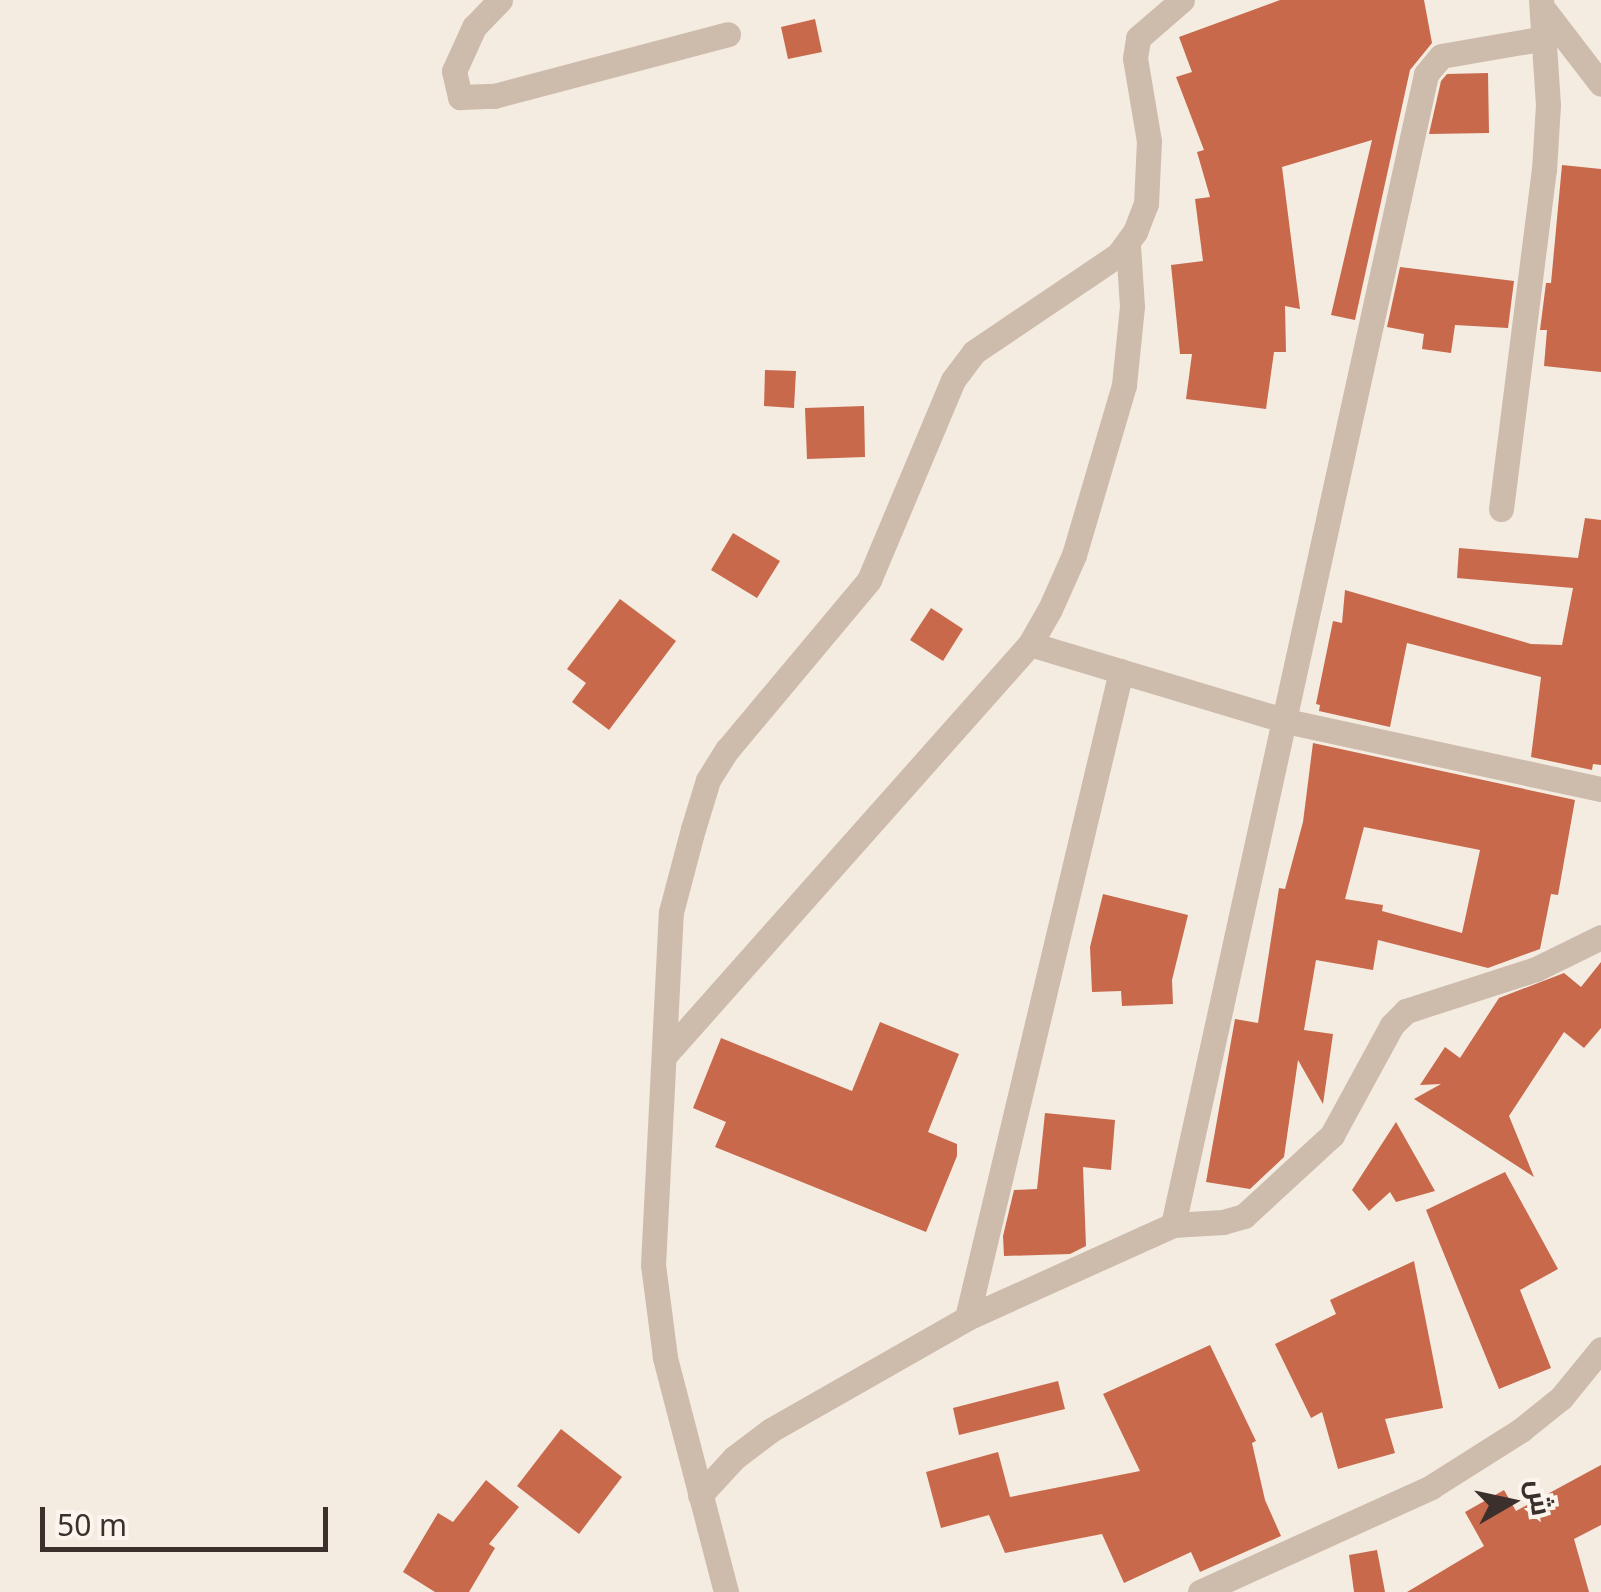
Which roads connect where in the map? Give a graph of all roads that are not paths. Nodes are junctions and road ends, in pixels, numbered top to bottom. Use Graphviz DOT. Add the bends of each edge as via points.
graph roads {
  1 [pos="500,0"];
  2 [pos="1182,0"];
  3 [pos="1541,3"];
  4 [pos="728,34"];
  5 [pos="1544,38"];
  6 [pos="1601,84"];
  7 [pos="1128,244"];
  8 [pos="1502,509"];
  9 [pos="1030,644"];
  10 [pos="1120,671"];
  11 [pos="1286,721"];
  12 [pos="1601,789"];
  13 [pos="1601,937"];
  14 [pos="666,1054"];
  15 [pos="1173,1225"];
  16 [pos="967,1318"];
  17 [pos="1601,1349"];
  18 [pos="700,1494"];
  19 [pos="726,1592"];
  20 [pos="1200,1592"];
  1 -- 4 [label="street" via="474,26 454,70 460,97 494,96"];
  2 -- 7 [label="street" via="1138,38 1149,141 1146,204"];
  3 -- 5 [label="street"];
  3 -- 6 [label="street"];
  5 -- 8 [label="street" via="1544,170"];
  5 -- 11 [label="street" via="1441,56 1426,74"];
  7 -- 9 [label="street" via="1132,306 1124,385 1074,554"];
  7 -- 14 [label="street" via="974,352 953,380 869,580 708,780 670,912"];
  9 -- 10 [label="street"];
  9 -- 14 [label="street"];
  10 -- 11 [label="street"];
  10 -- 16 [label="street"];
  11 -- 12 [label="street"];
  11 -- 15 [label="street"];
  13 -- 15 [label="street" via="1536,969 1406,1011 1332,1135 1267,1198 1244,1216"];
  14 -- 18 [label="street" via="653,1264 665,1357"];
  15 -- 16 [label="street"];
  16 -- 18 [label="street" via="771,1430"];
  17 -- 20 [label="street" via="1560,1398 1521,1430 1431,1487"];
  18 -- 19 [label="street"];
}
